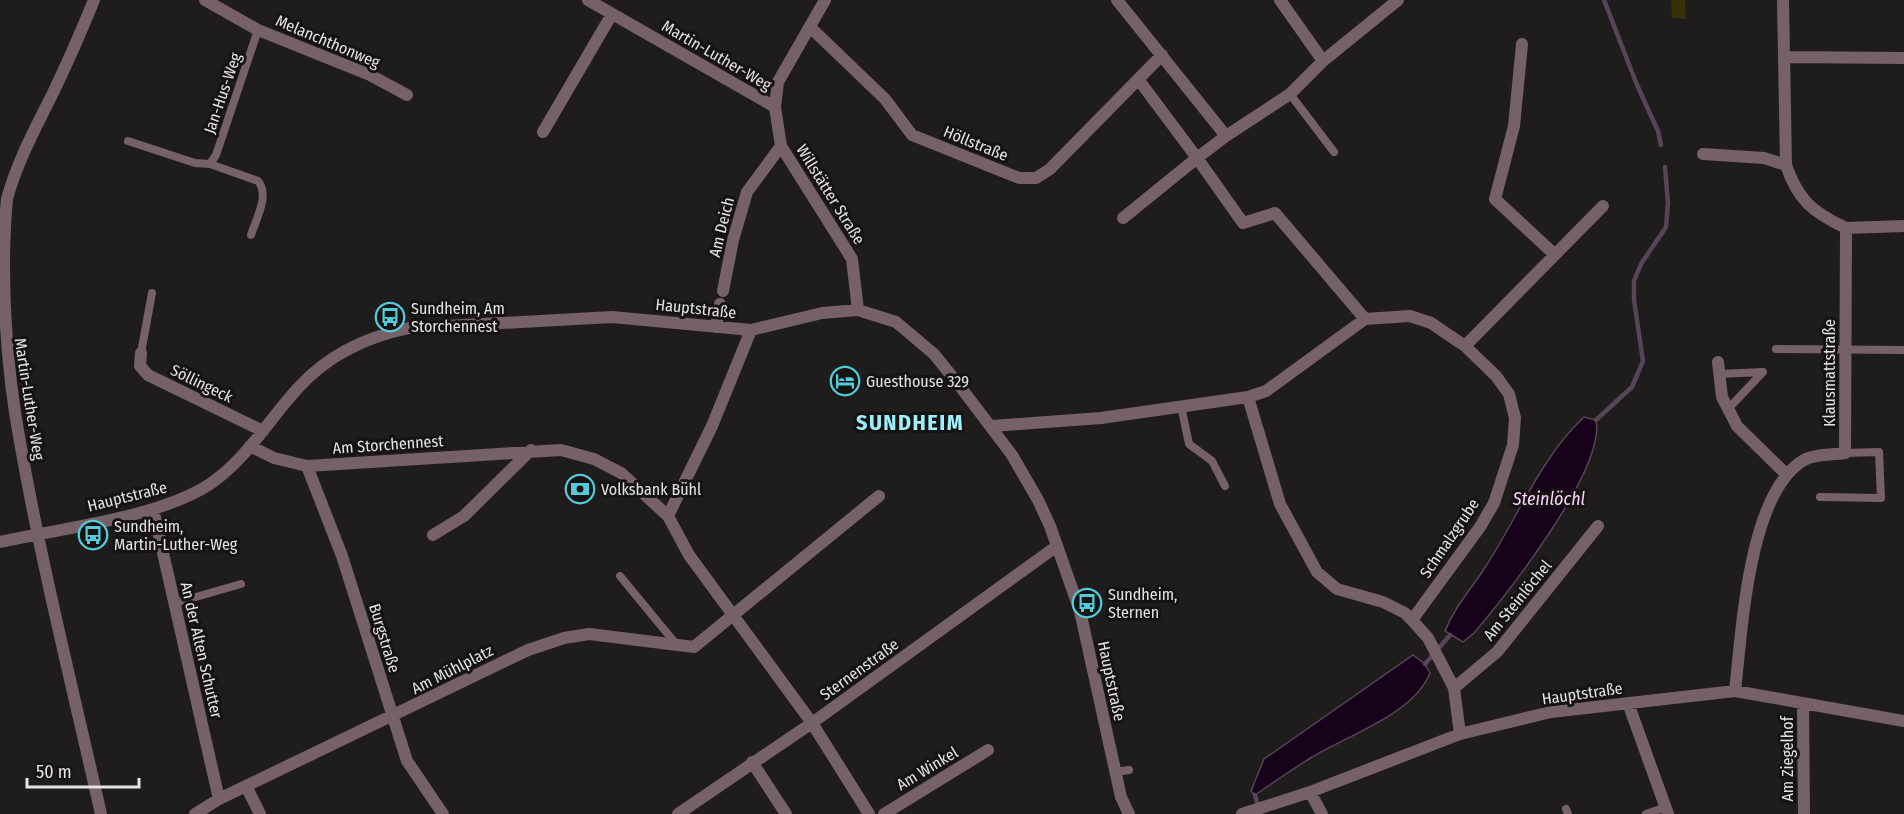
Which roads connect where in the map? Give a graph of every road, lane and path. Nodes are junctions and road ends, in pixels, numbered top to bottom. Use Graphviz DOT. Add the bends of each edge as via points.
graph roads {
  1 [pos="94,0"];
  2 [pos="205,0"];
  3 [pos="588,0"];
  4 [pos="825,0"];
  5 [pos="1118,0"];
  6 [pos="1280,0"];
  7 [pos="1398,0"];
  8 [pos="1783,0"];
  9 [pos="612,14"];
  10 [pos="810,27"];
  11 [pos="258,30"];
  12 [pos="1522,44"];
  13 [pos="1162,55"];
  14 [pos="1784,57"];
  15 [pos="1904,58"];
  16 [pos="1323,61"];
  17 [pos="1138,79"];
  18 [pos="1290,94"];
  19 [pos="407,95"];
  20 [pos="775,106"];
  21 [pos="543,132"];
  22 [pos="1226,136"];
  23 [pos="128,141"];
  24 [pos="781,146"];
  25 [pos="1334,152"];
  26 [pos="1703,154"];
  27 [pos="1197,158"];
  28 [pos="210,164"];
  29 [pos="1786,165"];
  30 [pos="1603,206"];
  31 [pos="1123,218"];
  32 [pos="1904,226"];
  33 [pos="1846,228"];
  34 [pos="251,235"];
  35 [pos="1555,255"];
  36 [pos="723,291"];
  37 [pos="152,293"];
  38 [pos="720,304"];
  39 [pos="858,310"];
  40 [pos="1365,319"];
  41 [pos="716,327"];
  42 [pos="751,330"];
  43 [pos="1466,346"];
  44 [pos="1776,349"];
  45 [pos="1846,350"];
  46 [pos="1904,350"];
  47 [pos="141,352"];
  48 [pos="1718,368"];
  49 [pos="1248,398"];
  50 [pos="1181,406"];
  51 [pos="1728,409"];
  52 [pos="992,426"];
  53 [pos="263,431"];
  54 [pos="250,446"];
  55 [pos="531,450"];
  56 [pos="1845,453"];
  57 [pos="307,466"];
  58 [pos="1786,474"];
  59 [pos="1224,486"];
  60 [pos="879,496"];
  61 [pos="1820,497"];
  62 [pos="153,509"];
  63 [pos="668,516"];
  64 [pos="1598,526"];
  65 [pos="36,534"];
  66 [pos="433,535"];
  67 [pos="0,542"];
  68 [pos="1057,546"];
  69 [pos="620,576"];
  70 [pos="241,584"];
  71 [pos="174,603"];
  72 [pos="733,617"];
  73 [pos="1412,620"];
  74 [pos="678,647"];
  75 [pos="1454,688"];
  76 [pos="1735,691"];
  77 [pos="1628,703"];
  78 [pos="1803,703"];
  79 [pos="393,717"];
  80 [pos="1904,721"];
  81 [pos="813,723"];
  82 [pos="1460,734"];
  83 [pos="988,750"];
  84 [pos="752,762"];
  85 [pos="1128,770"];
  86 [pos="1115,772"];
  87 [pos="246,786"];
  88 [pos="1310,792"];
  89 [pos="219,799"];
  90 [pos="1667,811"];
  91 [pos="1246,813"];
  92 [pos="101,814"];
  93 [pos="195,814"];
  94 [pos="260,814"];
  95 [pos="443,814"];
  96 [pos="678,814"];
  97 [pos="786,814"];
  98 [pos="869,814"];
  99 [pos="884,814"];
  100 [pos="1129,814"];
  101 [pos="1322,814"];
  102 [pos="1646,814"];
  103 [pos="1804,814"];
  1 -- 65 [label="street, Martin-Luther-Weg" via="19,163 6,201 1,235 5,362"];
  2 -- 11 [label="street, Melanchthonweg"];
  3 -- 9 [label="street, Martin-Luther-Weg"];
  4 -- 10 [label="street, Willstätter Straße"];
  5 -- 13 [label="street"];
  6 -- 16 [label="street"];
  7 -- 16 [label="street"];
  8 -- 14 [label="street"];
  9 -- 20 [label="street, Martin-Luther-Weg"];
  9 -- 21 [label="street"];
  10 -- 17 [label="street, Höllstraße" via="885,99 912,135 1019,178 1036,178 1050,169"];
  10 -- 20 [label="street, Willstätter Straße" via="778,82"];
  11 -- 19 [label="street, Melanchthonweg" via="370,75"];
  11 -- 28 [label="lane, Jan-Hus-Weg"];
  12 -- 35 [label="street" via="1515,126 1495,199"];
  13 -- 17 [label="street, Höllstraße"];
  13 -- 22 [label="street"];
  14 -- 15 [label="street"];
  14 -- 29 [label="street"];
  16 -- 18 [label="street"];
  17 -- 27 [label="street"];
  18 -- 22 [label="street"];
  18 -- 25 [label="lane"];
  20 -- 24 [label="street, Willstätter Straße"];
  22 -- 27 [label="street"];
  23 -- 28 [label="lane" via="195,163"];
  24 -- 36 [label="street, Am Deich" via="747,192"];
  24 -- 39 [label="street, Willstätter Straße" via="852,259"];
  26 -- 29 [label="street" via="1764,158"];
  27 -- 31 [label="street"];
  27 -- 40 [label="street" via="1243,223 1275,213"];
  28 -- 34 [label="lane" via="258,182 263,188"];
  29 -- 33 [label="street" via="1794,187 1806,203 1822,217"];
  30 -- 35 [label="street"];
  32 -- 33 [label="street"];
  33 -- 45 [label="street, Klausmattstraße"];
  35 -- 43 [label="street"];
  37 -- 47 [label="lane"];
  38 -- 41 [label="street"];
  39 -- 42 [label="street, Hauptstraße" via="822,313"];
  39 -- 52 [label="street, Hauptstraße" via="897,322 913,334"];
  40 -- 43 [label="street, Schmalzgrube" via="1410,316 1431,323"];
  40 -- 49 [label="street" via="1266,391"];
  41 -- 42 [label="street, Hauptstraße"];
  41 -- 53 [label="street, Hauptstraße" via="612,317 393,331 351,346 326,361 298,387"];
  42 -- 63 [label="street" via="712,426"];
  43 -- 73 [label="street, Schmalzgrube" via="1509,394 1515,418 1513,445 1494,502 1480,527"];
  44 -- 45 [label="lane"];
  45 -- 46 [label="lane"];
  45 -- 56 [label="street, Klausmattstraße"];
  47 -- 53 [label="street, Söllingeck" via="140,366 148,375"];
  48 -- 51 [label="street"];
  48 -- 51 [label="lane" via="1763,372"];
  49 -- 50 [label="street"];
  49 -- 73 [label="street" via="1280,504 1317,572 1337,589 1383,602 1405,612"];
  50 -- 52 [label="street" via="1101,418"];
  50 -- 59 [label="lane" via="1189,444 1212,461"];
  51 -- 58 [label="street" via="1737,426"];
  52 -- 68 [label="street, Hauptstraße" via="1038,500"];
  53 -- 54 [label="street, Hauptstraße"];
  54 -- 57 [label="street, Am Storchennest" via="274,458"];
  54 -- 62 [label="street, Hauptstraße" via="210,483 183,499"];
  55 -- 57 [label="street, Am Storchennest"];
  55 -- 63 [label="street, Am Storchennest" via="561,450 594,459 621,473"];
  55 -- 66 [label="street" via="464,516"];
  56 -- 58 [label="street" via="1806,459"];
  56 -- 61 [label="lane" via="1879,452 1881,498"];
  57 -- 79 [label="street, Burgstraße" via="342,556"];
  58 -- 76 [label="street" via="1760,527"];
  60 -- 72 [label="street"];
  62 -- 65 [label="street, Hauptstraße"];
  62 -- 71 [label="street, An der Alten Schutter"];
  63 -- 72 [label="street, Am Storchennest" via="689,555"];
  64 -- 75 [label="street, Am Steinlöchel" via="1497,652"];
  65 -- 67 [label="street, Hauptstraße"];
  65 -- 92 [label="street, Martin-Luther-Weg"];
  68 -- 81 [label="street, Sternenstraße"];
  68 -- 86 [label="street, Hauptstraße" via="1082,621"];
  69 -- 74 [label="lane"];
  70 -- 71 [label="lane"];
  71 -- 89 [label="street, An der Alten Schutter"];
  72 -- 74 [label="street, Am Mühlplatz" via="694,647"];
  72 -- 81 [label="street, Am Storchennest"];
  73 -- 75 [label="street" via="1428,638"];
  74 -- 79 [label="street, Am Mühlplatz" via="589,634 564,638 528,650"];
  75 -- 82 [label="street"];
  76 -- 77 [label="street, Hauptstraße"];
  76 -- 78 [label="street, Hauptstraße"];
  77 -- 82 [label="street, Hauptstraße" via="1551,712"];
  77 -- 90 [label="street"];
  78 -- 80 [label="street, Hauptstraße"];
  78 -- 103 [label="street, Am Ziegelhof"];
  79 -- 87 [label="street, Am Mühlplatz"];
  79 -- 95 [label="street, Burgstraße" via="407,761"];
  81 -- 84 [label="street, Sternenstraße"];
  81 -- 98 [label="street, Am Storchennest"];
  82 -- 88 [label="street, Hauptstraße"];
  83 -- 99 [label="street, Am Winkel"];
  84 -- 96 [label="street, Sternenstraße"];
  84 -- 97 [label="street"];
  85 -- 86 [label="lane"];
  86 -- 100 [label="street, Hauptstraße"];
  87 -- 89 [label="street, Am Mühlplatz"];
  87 -- 94 [label="street"];
  88 -- 91 [label="street, Hauptstraße"];
  88 -- 101 [label="street"];
  89 -- 93 [label="street, Am Mühlplatz"];
  90 -- 102 [label="lane"];
}
